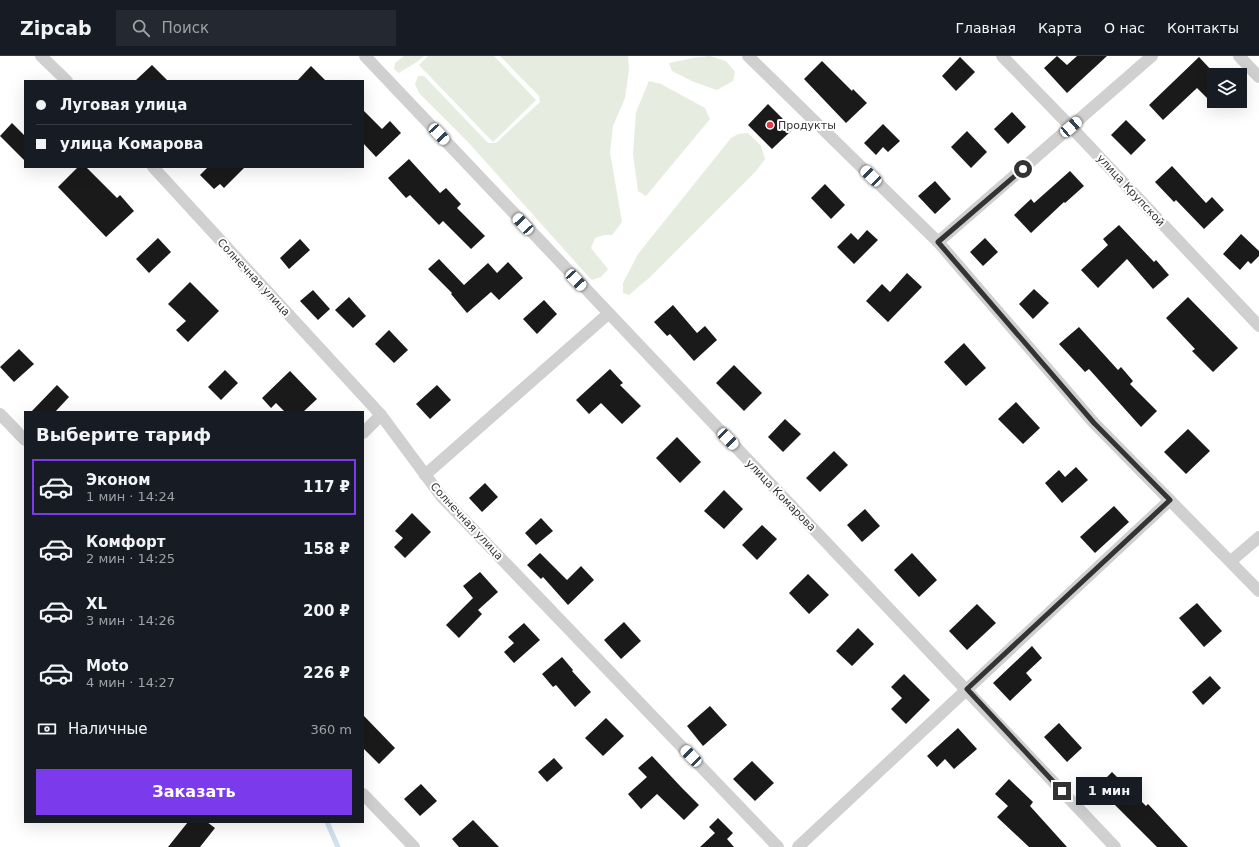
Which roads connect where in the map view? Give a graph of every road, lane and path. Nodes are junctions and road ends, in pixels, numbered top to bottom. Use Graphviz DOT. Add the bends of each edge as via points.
graph roads {
  1 [pos="41,56"];
  2 [pos="365,56"];
  3 [pos="748,56"];
  4 [pos="1002,56"];
  5 [pos="1152,56"];
  6 [pos="1239,56"];
  7 [pos="1259,77"];
  8 [pos="66,80"];
  9 [pos="1071,127"];
  10 [pos="154,168"];
  11 [pos="938,242"];
  12 [pos="608,314"];
  13 [pos="1259,326"];
  14 [pos="0,414"];
  15 [pos="381,416"];
  16 [pos="364,432"];
  17 [pos="24,439"];
  18 [pos="425,475"];
  19 [pos="1170,500"];
  20 [pos="1259,537"];
  21 [pos="1231,562"];
  22 [pos="1259,591"];
  23 [pos="967,689"];
  24 [pos="364,795"];
  25 [pos="414,847"];
  26 [pos="778,847"];
  27 [pos="798,847"];
  28 [pos="1116,847"];
  1 -- 8 [label="street"];
  2 -- 12 [label="street, улица Комарова"];
  3 -- 11 [label="street"];
  4 -- 9 [label="street, улица Крупской"];
  5 -- 9 [label="street"];
  6 -- 7 [label="street"];
  9 -- 11 [label="street"];
  9 -- 13 [label="street, улица Крупской"];
  10 -- 15 [label="street, Солнечная улица"];
  11 -- 19 [label="street" via="1094,423"];
  12 -- 18 [label="street"];
  12 -- 23 [label="street, улица Комарова"];
  14 -- 17 [label="street"];
  15 -- 16 [label="street"];
  15 -- 18 [label="street, Солнечная улица"];
  18 -- 26 [label="street, Солнечная улица" via="442,496"];
  19 -- 21 [label="street"];
  19 -- 23 [label="street"];
  20 -- 21 [label="street"];
  21 -- 22 [label="street"];
  23 -- 27 [label="street"];
  23 -- 28 [label="street, улица Комарова"];
  24 -- 25 [label="street"];
}
